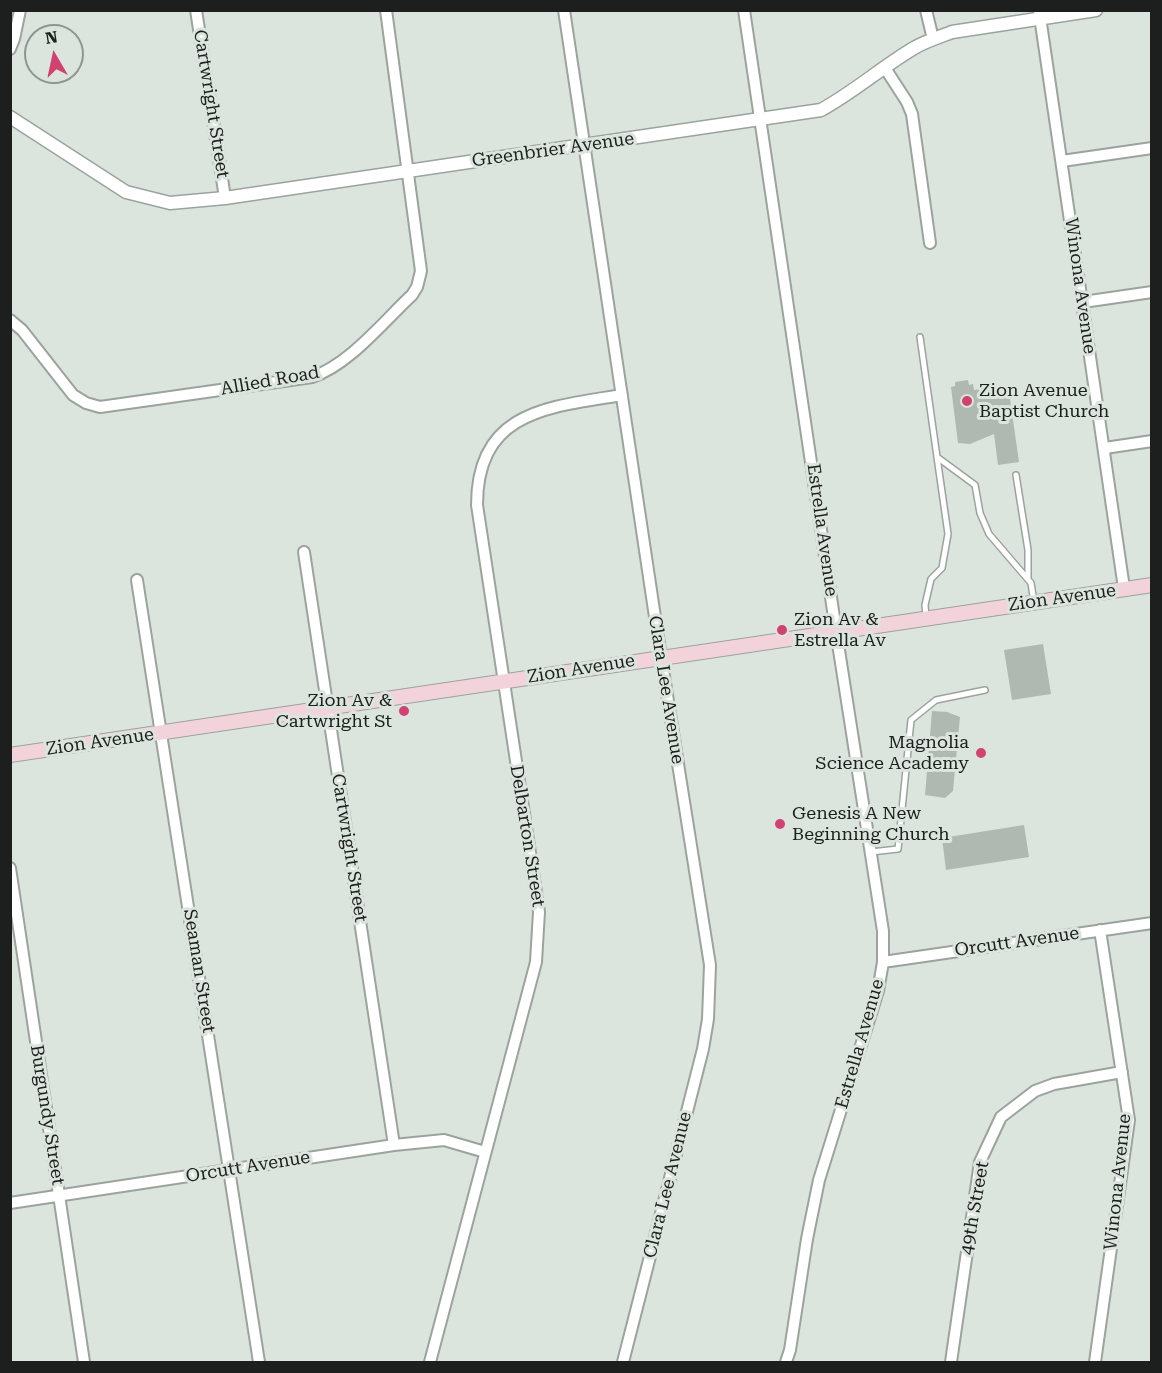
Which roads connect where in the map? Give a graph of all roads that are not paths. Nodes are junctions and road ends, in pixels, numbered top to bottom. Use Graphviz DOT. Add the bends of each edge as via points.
graph roads {
  1 [pos="20,10"];
  2 [pos="196,10"];
  3 [pos="386,10"];
  4 [pos="564,10"];
  5 [pos="744,10"];
  6 [pos="926,10"];
  7 [pos="1095,10"];
  8 [pos="1040,14"];
  9 [pos="933,39"];
  10 [pos="10,48"];
  11 [pos="885,68"];
  12 [pos="10,117"];
  13 [pos="762,119"];
  14 [pos="584,146"];
  15 [pos="1152,148"];
  16 [pos="1062,161"];
  17 [pos="409,171"];
  18 [pos="225,198"];
  19 [pos="930,243"];
  20 [pos="1152,292"];
  21 [pos="1083,302"];
  22 [pos="10,320"];
  23 [pos="920,337"];
  24 [pos="622,395"];
  25 [pos="1152,441"];
  26 [pos="1105,448"];
  27 [pos="937,457"];
  28 [pos="1016,475"];
  29 [pos="304,552"];
  30 [pos="1028,579"];
  31 [pos="137,580"];
  32 [pos="1152,585"];
  33 [pos="1124,588"];
  34 [pos="1034,602"];
  35 [pos="926,618"];
  36 [pos="836,631"];
  37 [pos="661,657"];
  38 [pos="503,681"];
  39 [pos="985,690"];
  40 [pos="327,707"];
  41 [pos="161,732"];
  42 [pos="10,755"];
  43 [pos="871,852"];
  44 [pos="10,868"];
  45 [pos="1152,923"];
  46 [pos="1100,930"];
  47 [pos="883,962"];
  48 [pos="1122,1072"];
  49 [pos="394,1145"];
  50 [pos="485,1152"];
  51 [pos="230,1170"];
  52 [pos="59,1196"];
  53 [pos="10,1203"];
  54 [pos="84,1362"];
  55 [pos="259,1362"];
  56 [pos="430,1362"];
  57 [pos="623,1362"];
  58 [pos="786,1362"];
  59 [pos="951,1362"];
  60 [pos="1095,1362"];
  1 -- 10 [label="street"];
  2 -- 18 [label="street, Cartwright Street"];
  3 -- 17 [label="street, Allied Road"];
  4 -- 14 [label="street, Clara Lee Avenue"];
  5 -- 13 [label="street, Estrella Avenue"];
  6 -- 9 [label="street"];
  7 -- 8 [label="street, Greenbrier Avenue"];
  8 -- 9 [label="street, Greenbrier Avenue"];
  8 -- 16 [label="street, Winona Avenue"];
  9 -- 11 [label="street, Greenbrier Avenue"];
  11 -- 13 [label="street, Greenbrier Avenue" via="821,110"];
  11 -- 19 [label="street" via="912,114"];
  12 -- 18 [label="street, Greenbrier Avenue" via="126,192 171,203"];
  13 -- 14 [label="street, Greenbrier Avenue"];
  13 -- 36 [label="street, Estrella Avenue"];
  14 -- 17 [label="street, Greenbrier Avenue"];
  14 -- 24 [label="street, Clara Lee Avenue"];
  15 -- 16 [label="street"];
  16 -- 21 [label="street, Winona Avenue"];
  17 -- 18 [label="street, Greenbrier Avenue"];
  17 -- 22 [label="street, Allied Road" via="422,271 417,287 343,361 321,374 100,407 73,395"];
  20 -- 21 [label="street"];
  21 -- 26 [label="street, Winona Avenue"];
  23 -- 27 [label="lane"];
  24 -- 37 [label="street, Clara Lee Avenue"];
  24 -- 38 [label="street, Delbarton Street" via="530,414 501,436 482,468 477,505"];
  25 -- 26 [label="street"];
  26 -- 33 [label="street, Winona Avenue"];
  27 -- 30 [label="lane" via="975,485 989,534"];
  27 -- 35 [label="lane" via="948,534 942,568 931,579"];
  28 -- 30 [label="lane" via="1028,550"];
  29 -- 40 [label="street, Cartwright Street"];
  30 -- 34 [label="lane"];
  31 -- 41 [label="street, Seaman Street"];
  32 -- 33 [label="main road, Zion Avenue"];
  33 -- 34 [label="main road, Zion Avenue"];
  34 -- 35 [label="main road, Zion Avenue"];
  35 -- 36 [label="main road, Zion Avenue"];
  36 -- 37 [label="main road, Zion Avenue"];
  36 -- 43 [label="street, Estrella Avenue"];
  37 -- 38 [label="main road, Zion Avenue"];
  37 -- 57 [label="street, Clara Lee Avenue" via="710,965 708,1019"];
  38 -- 40 [label="main road, Zion Avenue"];
  38 -- 50 [label="street, Delbarton Street" via="539,912 536,962"];
  39 -- 43 [label="lane" via="936,700 911,720 898,849"];
  40 -- 41 [label="main road, Zion Avenue"];
  40 -- 49 [label="street, Cartwright Street"];
  41 -- 42 [label="main road, Zion Avenue"];
  41 -- 51 [label="street, Seaman Street"];
  43 -- 47 [label="street, Estrella Avenue" via="884,931"];
  44 -- 52 [label="street, Burgundy Street"];
  45 -- 46 [label="street, Orcutt Avenue"];
  46 -- 47 [label="street, Orcutt Avenue"];
  46 -- 48 [label="street, Winona Avenue"];
  47 -- 58 [label="street, Estrella Avenue" via="878,991 819,1180"];
  48 -- 59 [label="street, 49th Street" via="1035,1091 1000,1118 980,1162"];
  48 -- 60 [label="street, Winona Avenue" via="1129,1120"];
  49 -- 50 [label="street, Orcutt Avenue" via="444,1140"];
  49 -- 51 [label="street, Orcutt Avenue"];
  50 -- 56 [label="street, Delbarton Street"];
  51 -- 52 [label="street, Orcutt Avenue"];
  51 -- 55 [label="street, Seaman Street"];
  52 -- 53 [label="street, Orcutt Avenue"];
  52 -- 54 [label="street, Burgundy Street"];
}
